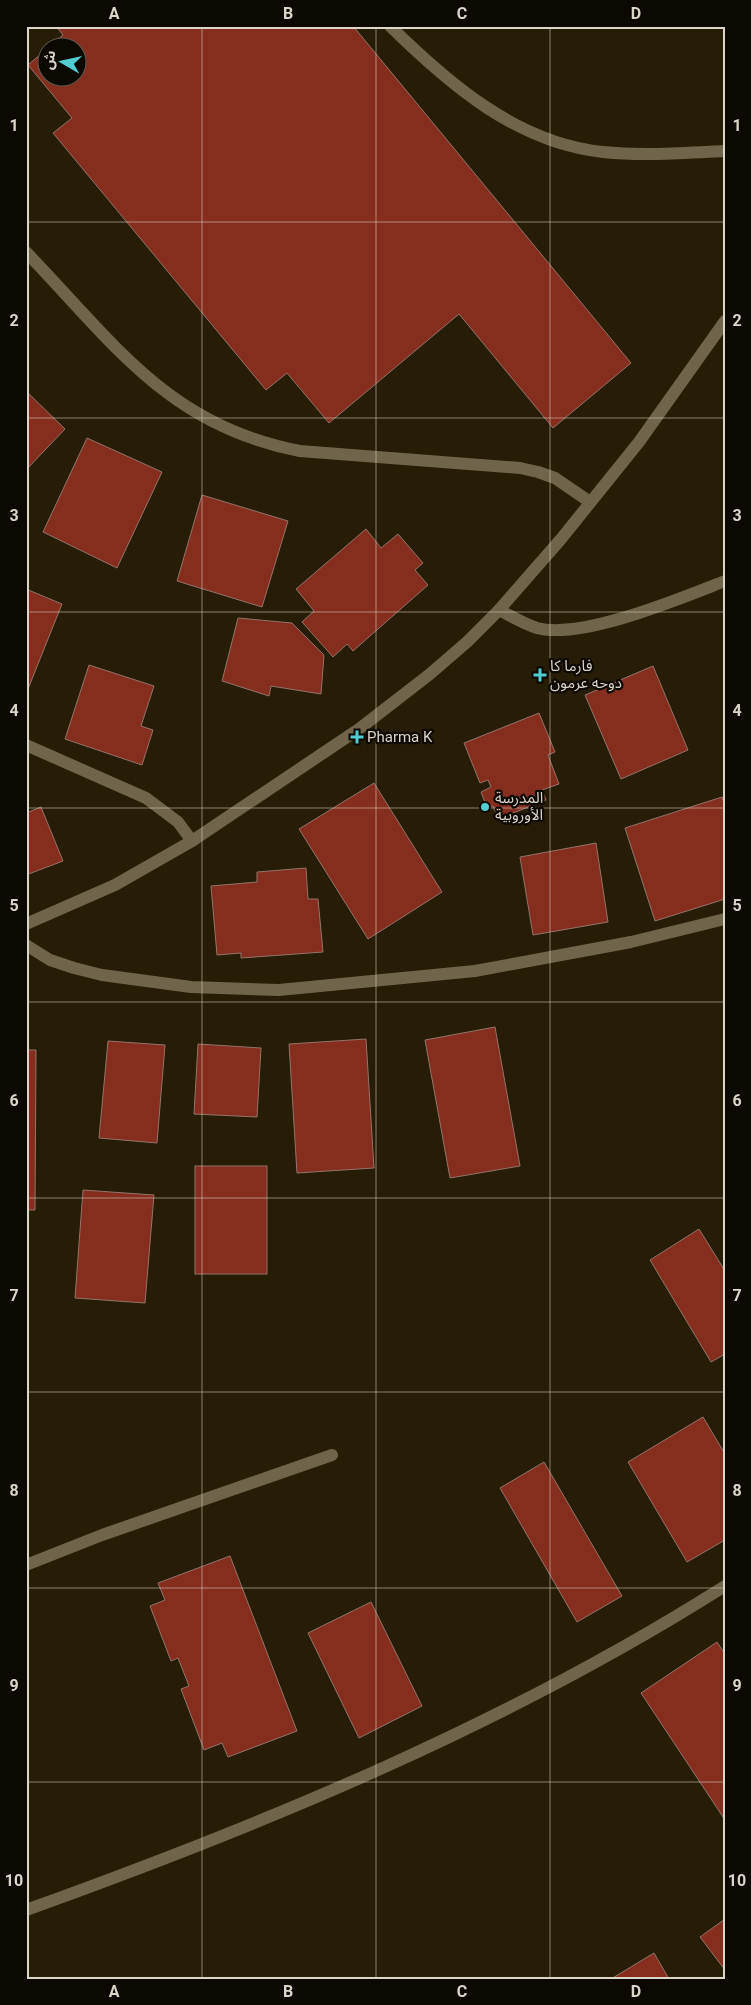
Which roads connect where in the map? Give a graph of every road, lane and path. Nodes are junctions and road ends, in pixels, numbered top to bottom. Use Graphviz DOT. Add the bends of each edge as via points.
graph roads {
  1 [pos="390,26"];
  2 [pos="725,151"];
  3 [pos="26,252"];
  4 [pos="725,321"];
  5 [pos="590,502"];
  6 [pos="725,581"];
  7 [pos="499,610"];
  8 [pos="26,745"];
  9 [pos="192,841"];
  10 [pos="725,919"];
  11 [pos="26,924"];
  12 [pos="26,946"];
  13 [pos="332,1455"];
  14 [pos="26,1565"];
  15 [pos="725,1586"];
  16 [pos="26,1910"];
  1 -- 2 [label="street" via="456,86 512,123 541,136 601,151 641,154"];
  3 -- 5 [label="street" via="123,357 148,379 175,400 239,435 269,446 300,451 503,466 538,472 555,478"];
  4 -- 5 [label="street" via="639,442"];
  5 -- 7 [label="street"];
  6 -- 7 [label="street" via="660,606 582,627 538,628"];
  7 -- 9 [label="street" via="467,642 399,699"];
  8 -- 9 [label="street" via="146,798 178,822"];
  9 -- 11 [label="street" via="115,885"];
  10 -- 12 [label="street" via="631,942 475,971 280,990 190,987 102,975 50,960"];
  13 -- 14 [label="street" via="102,1535"];
  15 -- 16 [label="street" via="511,1708 447,1739 232,1833"];
}
